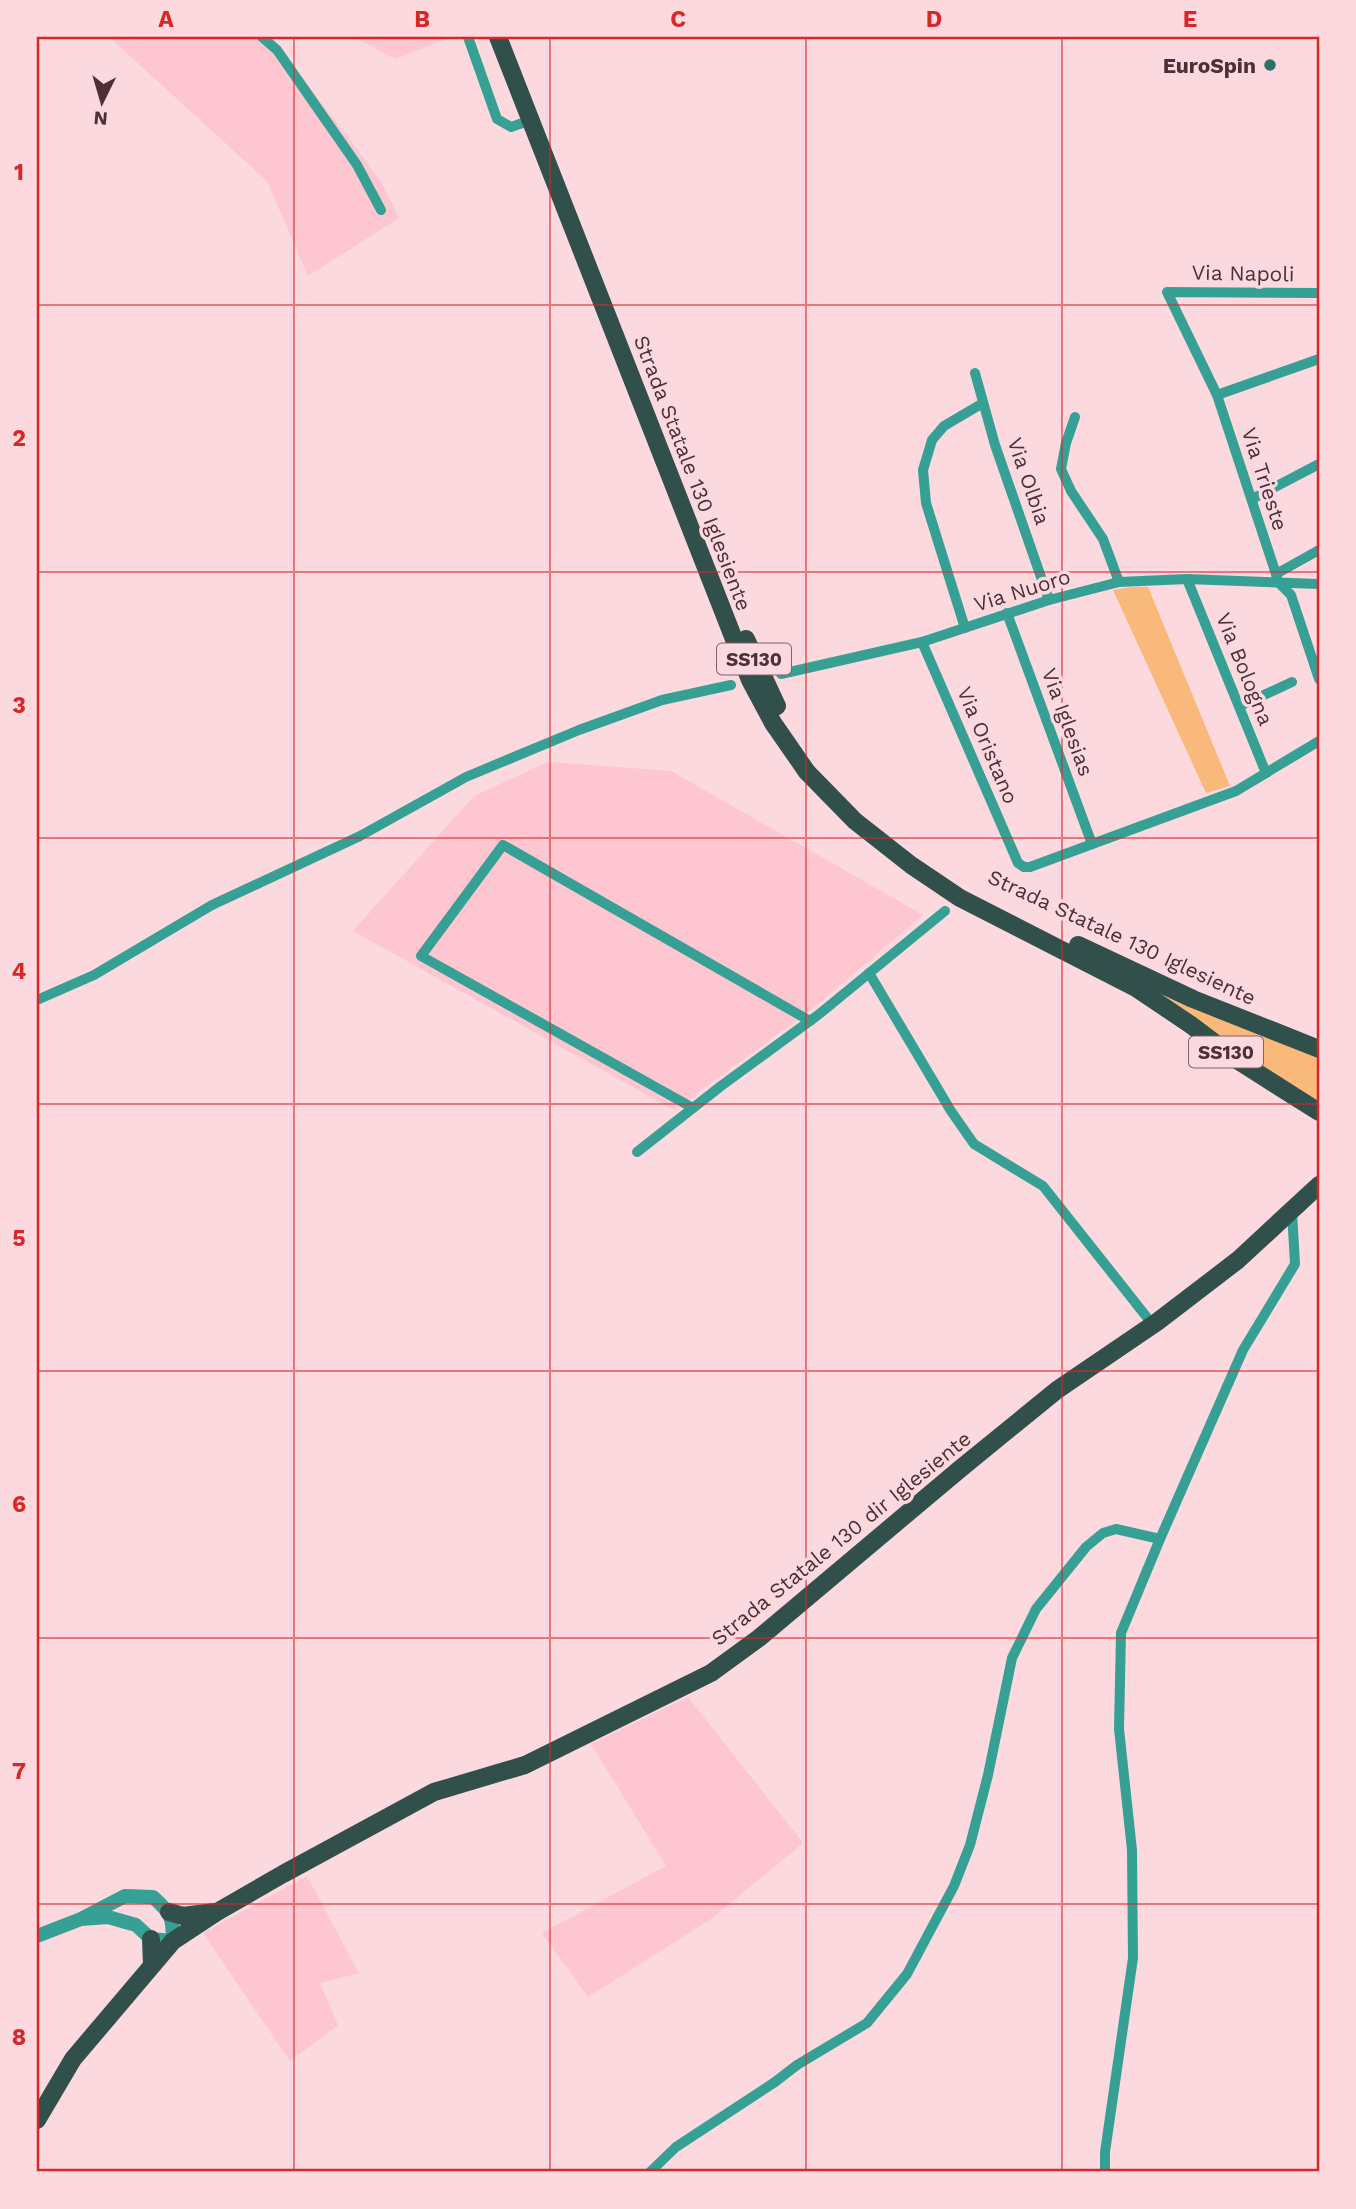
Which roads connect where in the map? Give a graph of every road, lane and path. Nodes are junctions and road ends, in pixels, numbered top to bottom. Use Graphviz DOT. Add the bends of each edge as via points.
graph roads {
  1 [pos="262,37"];
  2 [pos="468,37"];
  3 [pos="498,37"];
  4 [pos="509,37"];
  5 [pos="531,120"];
  6 [pos="381,209"];
  7 [pos="1167,292"];
  8 [pos="1319,293"];
  9 [pos="1319,359"];
  10 [pos="975,373"];
  11 [pos="1217,395"];
  12 [pos="983,403"];
  13 [pos="1075,416"];
  14 [pos="1319,464"];
  15 [pos="1252,499"];
  16 [pos="1319,550"];
  17 [pos="1277,578"];
  18 [pos="1186,579"];
  19 [pos="1119,582"];
  20 [pos="1319,584"];
  21 [pos="1049,600"];
  22 [pos="1007,613"];
  23 [pos="965,628"];
  24 [pos="922,642"];
  25 [pos="781,674"];
  26 [pos="1319,679"];
  27 [pos="1292,682"];
  28 [pos="731,685"];
  29 [pos="1240,706"];
  30 [pos="1319,741"];
  31 [pos="1266,774"];
  32 [pos="1092,844"];
  33 [pos="945,911"];
  34 [pos="869,973"];
  35 [pos="37,1000"];
  36 [pos="810,1021"];
  37 [pos="1318,1048"];
  38 [pos="693,1108"];
  39 [pos="1319,1112"];
  40 [pos="637,1152"];
  41 [pos="1319,1185"];
  42 [pos="1292,1212"];
  43 [pos="1153,1325"];
  44 [pos="1160,1539"];
  45 [pos="169,1912"];
  46 [pos="217,1912"];
  47 [pos="81,1919"];
  48 [pos="37,1936"];
  49 [pos="151,1939"];
  50 [pos="173,1941"];
  51 [pos="152,1965"];
  52 [pos="37,2120"];
  53 [pos="650,2172"];
  54 [pos="1105,2172"];
  1 -- 6 [label="street" via="277,50 357,165"];
  2 -- 5 [label="street" via="497,119 511,127"];
  3 -- 5 [label="main road, Strada Statale 130 Iglesiente / SS130"];
  4 -- 37 [label="main road, Strada Statale 130 Iglesiente / SS130" via="708,553 762,678 787,727 834,786 967,891 1204,1004"];
  5 -- 39 [label="main road, Strada Statale 130 Iglesiente / SS130" via="750,680 807,772 855,821 960,898 1136,988"];
  7 -- 8 [label="street, Via Napoli"];
  7 -- 11 [label="street, Via Trieste"];
  9 -- 11 [label="street"];
  10 -- 12 [label="street, Via Olbia"];
  11 -- 15 [label="street, Via Trieste"];
  12 -- 21 [label="street, Via Olbia"];
  12 -- 23 [label="street" via="944,426 932,440 923,470 926,503"];
  13 -- 19 [label="street" via="1061,469 1103,539"];
  14 -- 15 [label="street"];
  15 -- 17 [label="street, Via Trieste"];
  16 -- 17 [label="street"];
  17 -- 18 [label="street, Via Nuoro"];
  17 -- 20 [label="street, Via Nuoro"];
  17 -- 26 [label="street, Via Trieste" via="1291,595"];
  18 -- 19 [label="street, Via Nuoro"];
  18 -- 29 [label="street, Via Bologna"];
  19 -- 21 [label="street, Via Nuoro"];
  21 -- 22 [label="street, Via Nuoro"];
  22 -- 23 [label="street, Via Nuoro"];
  22 -- 32 [label="street, Via Iglesias"];
  23 -- 24 [label="street, Via Nuoro"];
  24 -- 25 [label="street, Via Nuoro"];
  24 -- 32 [label="street, Via Oristano" via="1018,863 1030,867"];
  27 -- 29 [label="street"];
  28 -- 35 [label="street" via="662,700 466,777 360,836 212,905 94,975"];
  29 -- 31 [label="street, Via Bologna"];
  30 -- 31 [label="street"];
  31 -- 32 [label="street" via="1236,791"];
  33 -- 34 [label="street"];
  34 -- 36 [label="street"];
  34 -- 43 [label="street" via="974,1144 1042,1186"];
  36 -- 38 [label="street"];
  36 -- 38 [label="street" via="503,845 421,956"];
  38 -- 40 [label="street"];
  41 -- 42 [label="main road, Strada Statale 130 dir Iglesiente"];
  42 -- 43 [label="main road, Strada Statale 130 dir Iglesiente"];
  42 -- 44 [label="street" via="1296,1264 1243,1350"];
  43 -- 46 [label="main road, Strada Statale 130 dir Iglesiente" via="1058,1390 760,1638 711,1673 525,1765 434,1792"];
  44 -- 53 [label="street" via="1116,1529 1103,1533 1036,1609 1012,1658 970,1845 954,1886 907,1974 867,2023 677,2147"];
  44 -- 54 [label="street" via="1121,1633 1119,1729 1132,1850 1133,1958"];
  45 -- 46 [label="main road" via="183,1916"];
  45 -- 47 [label="street" via="153,1897 125,1896"];
  45 -- 50 [label="street"];
  46 -- 50 [label="main road, Strada Statale 130 dir Iglesiente"];
  47 -- 48 [label="street"];
  47 -- 49 [label="street" via="108,1917 136,1925"];
  49 -- 50 [label="street"];
  49 -- 51 [label="main road"];
  50 -- 51 [label="main road, Strada Statale 130 dir Iglesiente"];
  51 -- 52 [label="main road, Strada Statale 130 dir Iglesiente" via="73,2059"];
}
